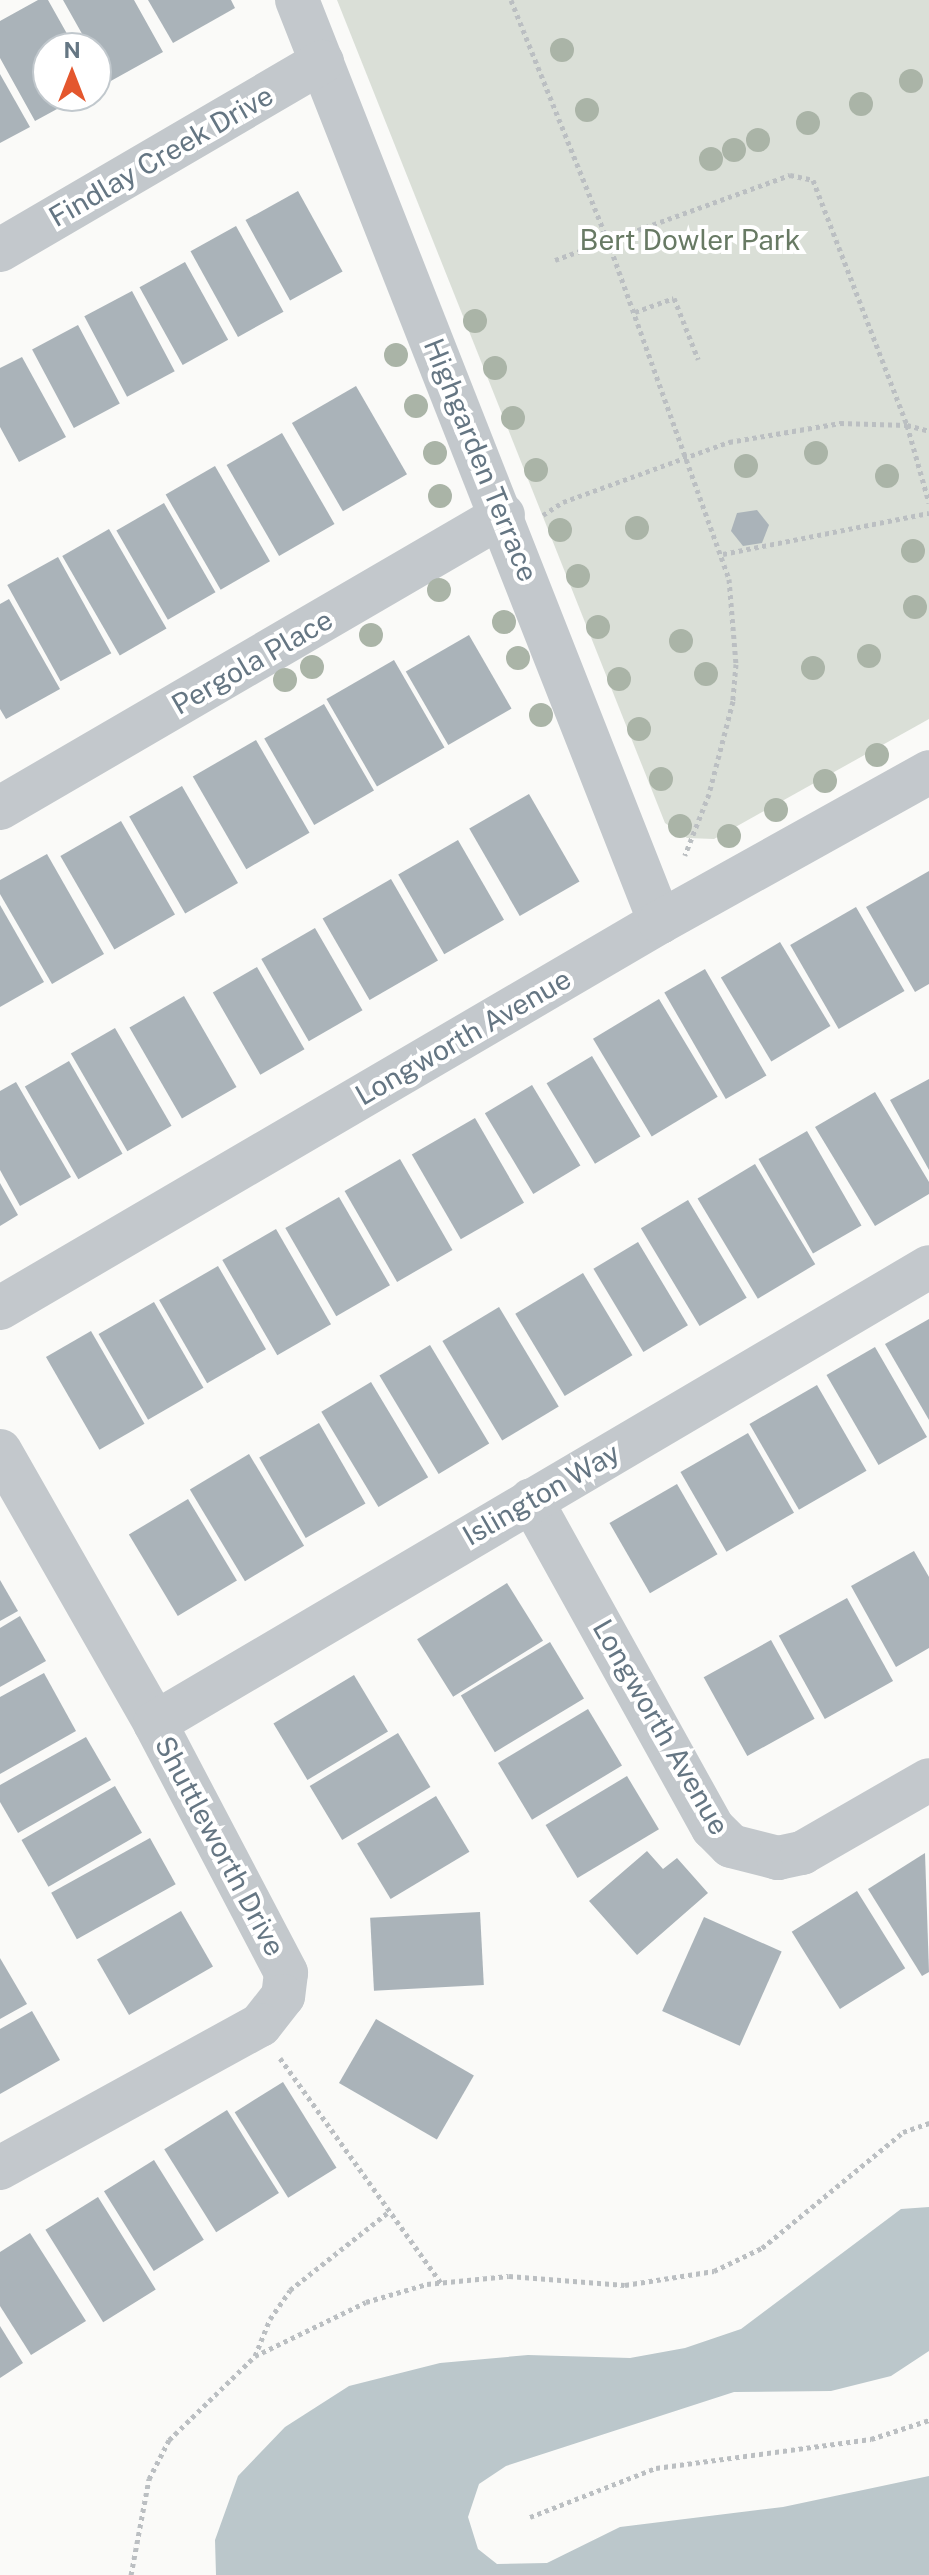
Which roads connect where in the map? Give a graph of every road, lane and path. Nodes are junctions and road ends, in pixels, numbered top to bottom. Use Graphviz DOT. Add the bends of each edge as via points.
graph roads {
  1 [pos="297,0"];
  2 [pos="511,0"];
  3 [pos="322,62"];
  4 [pos="608,241"];
  5 [pos="0,250"];
  6 [pos="555,260"];
  7 [pos="635,312"];
  8 [pos="698,359"];
  9 [pos="907,425"];
  10 [pos="929,431"];
  11 [pos="688,454"];
  12 [pos="929,503"];
  13 [pos="929,513"];
  14 [pos="507,524"];
  15 [pos="723,554"];
  16 [pos="929,772"];
  17 [pos="0,808"];
  18 [pos="685,855"];
  19 [pos="660,922"];
  20 [pos="929,1267"];
  21 [pos="0,1308"];
  22 [pos="0,1451"];
  23 [pos="531,1500"];
  24 [pos="155,1723"];
  25 [pos="929,1780"];
  26 [pos="271,2043"];
  27 [pos="929,2123"];
  28 [pos="0,2168"];
  29 [pos="387,2213"];
  30 [pos="441,2283"];
  31 [pos="255,2356"];
  32 [pos="929,2420"];
  33 [pos="530,2517"];
  34 [pos="131,2575"];
  1 -- 3 [label="street, Highgarden Terrace"];
  2 -- 4 [label="path"];
  3 -- 5 [label="street, Findlay Creek Drive"];
  3 -- 14 [label="street, Highgarden Terrace"];
  4 -- 6 [label="path"];
  4 -- 7 [label="path"];
  4 -- 9 [label="path" via="790,175 813,180"];
  7 -- 8 [label="path" via="674,298"];
  7 -- 11 [label="path"];
  9 -- 10 [label="path"];
  9 -- 11 [label="path" via="812,427"];
  9 -- 12 [label="path"];
  11 -- 14 [label="path"];
  11 -- 15 [label="path"];
  13 -- 15 [label="path"];
  14 -- 17 [label="street, Pergola Place"];
  14 -- 19 [label="street, Highgarden Terrace"];
  15 -- 18 [label="path" via="735,626 733,701 709,794"];
  16 -- 19 [label="street, Longworth Avenue"];
  19 -- 21 [label="street, Longworth Avenue"];
  20 -- 23 [label="street, Islington Way"];
  22 -- 24 [label="street, Shuttleworth Drive"];
  23 -- 24 [label="street, Islington Way"];
  23 -- 25 [label="street, Longworth Avenue" via="713,1828 731,1846 778,1858 802,1853"];
  24 -- 28 [label="street, Shuttleworth Drive" via="278,1951 286,1973 283,1996 260,2025"];
  26 -- 29 [label="path"];
  27 -- 30 [label="path" via="903,2132 762,2248 714,2271 625,2285 509,2276"];
  29 -- 30 [label="path"];
  29 -- 31 [label="path" via="290,2290 270,2319"];
  30 -- 31 [label="path" via="366,2302"];
  31 -- 34 [label="path" via="169,2440 145,2492"];
  32 -- 33 [label="path" via="871,2439 656,2468"];
}
